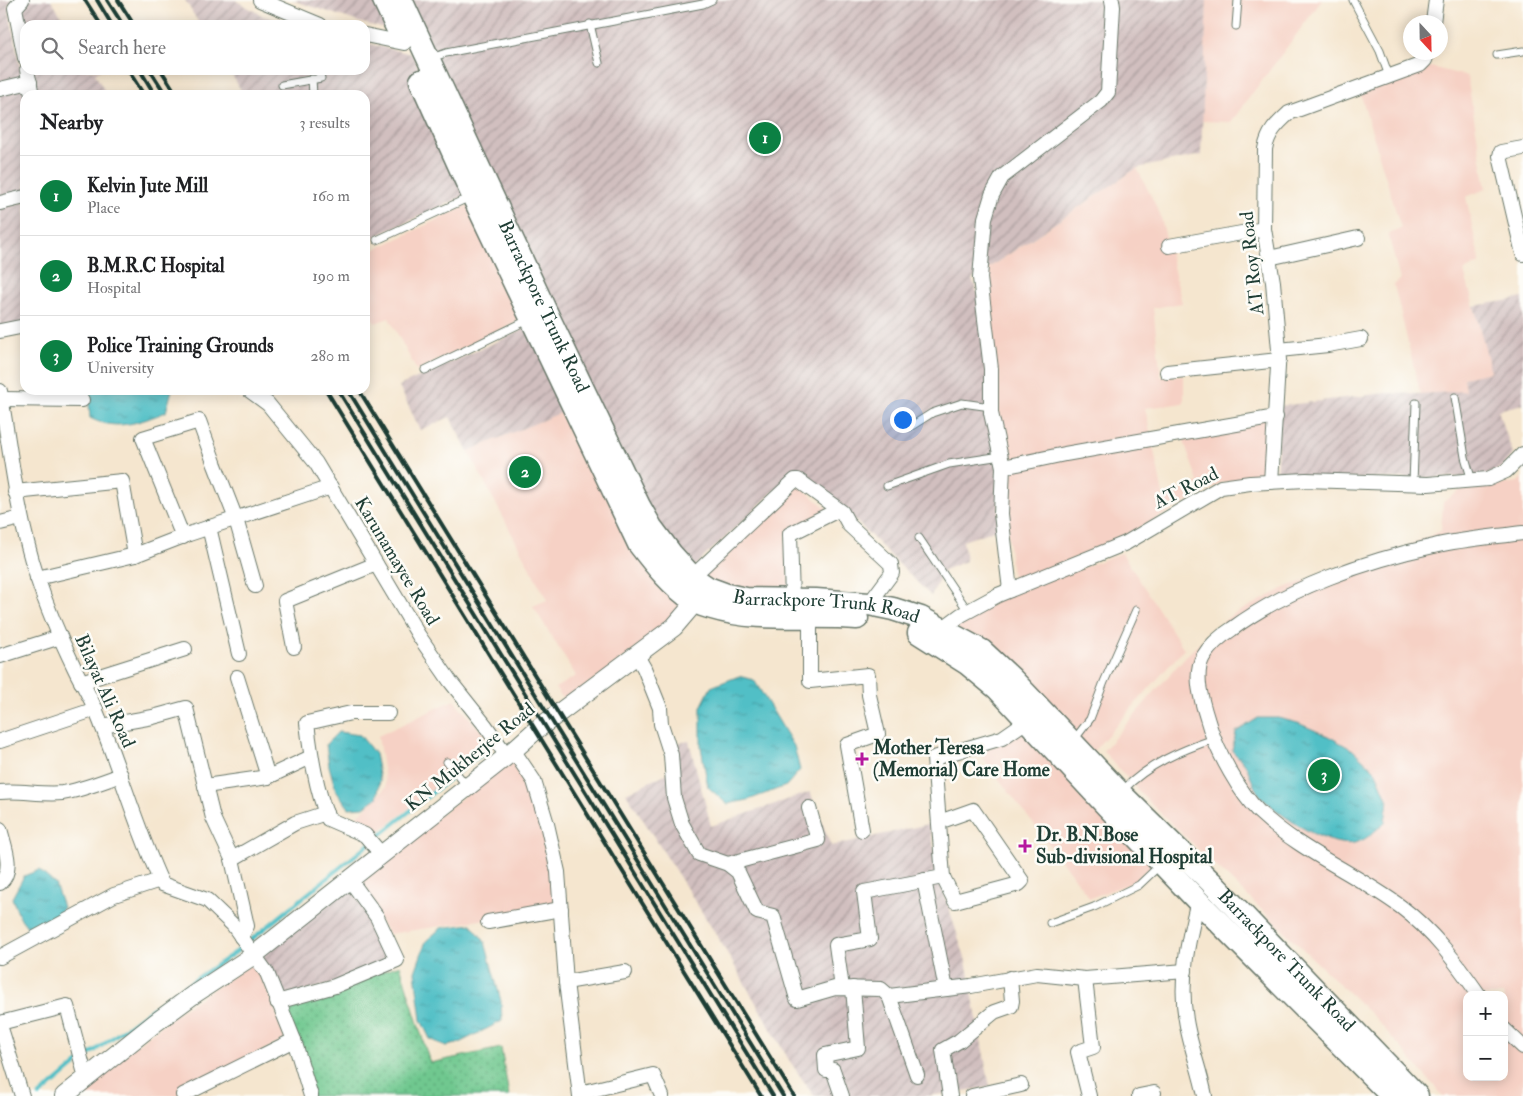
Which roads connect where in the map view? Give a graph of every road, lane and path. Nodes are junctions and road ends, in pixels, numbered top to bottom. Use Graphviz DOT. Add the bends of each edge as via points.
graph roads {
  1 [pos="22,0"];
  2 [pos="260,0"];
  3 [pos="384,0"];
  4 [pos="401,0"];
  5 [pos="712,0"];
  6 [pos="1112,0"];
  7 [pos="1238,0"];
  8 [pos="1353,0"];
  9 [pos="1436,0"];
  10 [pos="1434,15"];
  11 [pos="308,20"];
  12 [pos="590,24"];
  13 [pos="1236,26"];
  14 [pos="20,33"];
  15 [pos="370,36"];
  16 [pos="404,43"];
  17 [pos="1523,51"];
  18 [pos="1497,55"];
  19 [pos="428,59"];
  20 [pos="1425,60"];
  21 [pos="599,63"];
  22 [pos="320,75"];
  23 [pos="1389,76"];
  24 [pos="312,79"];
  25 [pos="30,82"];
  26 [pos="4,85"];
  27 [pos="282,85"];
  28 [pos="313,90"];
  29 [pos="1523,148"];
  30 [pos="473,196"];
  31 [pos="20,198"];
  32 [pos="0,203"];
  33 [pos="1264,229"];
  34 [pos="1358,238"];
  35 [pos="377,240"];
  36 [pos="1169,246"];
  37 [pos="1523,254"];
  38 [pos="1269,258"];
  39 [pos="531,319"];
  40 [pos="20,327"];
  41 [pos="0,331"];
  42 [pos="1361,339"];
  43 [pos="1279,355"];
  44 [pos="425,370"];
  45 [pos="1167,372"];
  46 [pos="1,395"];
  47 [pos="256,395"];
  48 [pos="1455,397"];
  49 [pos="82,400"];
  50 [pos="1416,403"];
  51 [pos="991,407"];
  52 [pos="1276,417"];
  53 [pos="910,427"];
  54 [pos="1523,454"];
  55 [pos="1002,462"];
  56 [pos="6,469"];
  57 [pos="1472,480"];
  58 [pos="1271,482"];
  59 [pos="1413,484"];
  60 [pos="887,486"];
  61 [pos="331,487"];
  62 [pos="15,492"];
  63 [pos="838,510"];
  64 [pos="21,518"];
  65 [pos="236,518"];
  66 [pos="0,523"];
  67 [pos="209,527"];
  68 [pos="1523,533"];
  69 [pos="183,537"];
  70 [pos="919,538"];
  71 [pos="135,555"];
  72 [pos="376,564"];
  73 [pos="37,578"];
  74 [pos="255,586"];
  75 [pos="699,589"];
  76 [pos="1010,590"];
  77 [pos="792,599"];
  78 [pos="869,604"];
  79 [pos="1136,610"];
  80 [pos="968,611"];
  81 [pos="810,617"];
  82 [pos="942,628"];
  83 [pos="60,637"];
  84 [pos="294,647"];
  85 [pos="185,649"];
  86 [pos="239,654"];
  87 [pos="0,656"];
  88 [pos="637,656"];
  89 [pos="237,677"];
  90 [pos="81,682"];
  91 [pos="96,709"];
  92 [pos="388,713"];
  93 [pos="1028,720"];
  94 [pos="102,726"];
  95 [pos="1214,739"];
  96 [pos="0,741"];
  97 [pos="1072,742"];
  98 [pos="510,753"];
  99 [pos="311,757"];
  100 [pos="447,762"];
  101 [pos="122,776"];
  102 [pos="268,777"];
  103 [pos="205,786"];
  104 [pos="468,787"];
  105 [pos="0,792"];
  106 [pos="1114,800"];
  107 [pos="809,808"];
  108 [pos="326,812"];
  109 [pos="939,822"];
  110 [pos="0,829"];
  111 [pos="862,830"];
  112 [pos="382,854"];
  113 [pos="232,859"];
  114 [pos="1162,863"];
  115 [pos="728,864"];
  116 [pos="943,877"];
  117 [pos="160,880"];
  118 [pos="350,880"];
  119 [pos="924,880"];
  120 [pos="0,883"];
  121 [pos="1198,901"];
  122 [pos="561,909"];
  123 [pos="488,922"];
  124 [pos="1050,922"];
  125 [pos="241,936"];
  126 [pos="254,955"];
  127 [pos="0,957"];
  128 [pos="1185,971"];
  129 [pos="625,972"];
  130 [pos="1010,978"];
  131 [pos="1085,979"];
  132 [pos="566,982"];
  133 [pos="848,988"];
  134 [pos="946,989"];
  135 [pos="1476,991"];
  136 [pos="889,996"];
  137 [pos="277,1002"];
  138 [pos="0,1024"];
  139 [pos="1508,1033"];
  140 [pos="294,1040"];
  141 [pos="1523,1047"];
  142 [pos="917,1075"];
  143 [pos="86,1078"];
  144 [pos="1021,1085"];
  145 [pos="1154,1093"];
  146 [pos="580,1094"];
  147 [pos="183,1095"];
  148 [pos="22,1096"];
  149 [pos="65,1096"];
  150 [pos="310,1096"];
  151 [pos="662,1096"];
  152 [pos="842,1096"];
  153 [pos="950,1096"];
  154 [pos="972,1096"];
  155 [pos="1089,1096"];
  156 [pos="1139,1096"];
  157 [pos="1205,1096"];
  158 [pos="1392,1096"];
  159 [pos="1417,1096"];
  1 -- 14 [label="street" via="15,8"];
  2 -- 11 [label="street"];
  3 -- 16 [label="main road, Barrackpore Trunk Road"];
  4 -- 19 [label="main road, Barrackpore Trunk Road"];
  5 -- 12 [label="lane"];
  6 -- 51 [label="street" via="1108,92 1101,101 1002,177 985,218 980,278 991,369"];
  7 -- 13 [label="lane"];
  8 -- 23 [label="lane" via="1380,51"];
  9 -- 10 [label="street"];
  12 -- 19 [label="lane"];
  12 -- 21 [label="lane"];
  15 -- 16 [label="street"];
  16 -- 30 [label="main road, Barrackpore Trunk Road"];
  17 -- 18 [label="lane"];
  19 -- 75 [label="main road, Barrackpore Trunk Road" via="639,506 651,527"];
  20 -- 23 [label="street, AT Roy Road" via="1420,65"];
  22 -- 24 [label="lane" via="321,78"];
  23 -- 33 [label="street, AT Roy Road" via="1289,113 1275,126 1265,149"];
  24 -- 27 [label="lane"];
  24 -- 28 [label="lane"];
  25 -- 26 [label="street"];
  29 -- 37 [label="street" via="1502,151 1500,156"];
  30 -- 35 [label="lane"];
  30 -- 39 [label="main road, Barrackpore Trunk Road"];
  31 -- 32 [label="street"];
  33 -- 36 [label="street"];
  33 -- 38 [label="street, AT Roy Road"];
  34 -- 38 [label="street"];
  38 -- 43 [label="street, AT Roy Road"];
  39 -- 44 [label="lane"];
  39 -- 75 [label="main road, Barrackpore Trunk Road" via="639,544 680,590"];
  40 -- 41 [label="street"];
  42 -- 43 [label="street"];
  43 -- 45 [label="street"];
  43 -- 52 [label="street, AT Roy Road"];
  46 -- 49 [label="street"];
  46 -- 56 [label="street, Bilayat Ali Road"];
  47 -- 61 [label="street, Karunamayee Road" via="268,404 316,463"];
  48 -- 57 [label="lane"];
  50 -- 59 [label="lane"];
  51 -- 53 [label="lane" via="962,403 932,413"];
  51 -- 55 [label="street"];
  52 -- 55 [label="street"];
  52 -- 58 [label="street, AT Roy Road"];
  54 -- 57 [label="street, AT Road" via="1506,471 1488,479"];
  55 -- 60 [label="lane" via="949,464"];
  55 -- 76 [label="street" via="1001,514"];
  56 -- 62 [label="street, Bilayat Ali Road"];
  57 -- 59 [label="street, AT Road"];
  58 -- 59 [label="street, AT Road"];
  58 -- 76 [label="street, AT Road" via="1221,487 1126,543"];
  61 -- 65 [label="street"];
  61 -- 72 [label="street, Karunamayee Road"];
  62 -- 64 [label="street, Bilayat Ali Road"];
  62 -- 71 [label="street" via="122,481"];
  63 -- 75 [label="street" via="796,480"];
  63 -- 77 [label="street" via="790,534"];
  63 -- 78 [label="street" via="849,525 892,564 892,573"];
  64 -- 66 [label="street"];
  64 -- 73 [label="street, Bilayat Ali Road"];
  65 -- 67 [label="street"];
  65 -- 69 [label="street" via="199,420 143,438"];
  65 -- 74 [label="street"];
  67 -- 69 [label="street"];
  67 -- 86 [label="street"];
  68 -- 95 [label="street" via="1434,546 1356,568 1296,592 1241,622 1217,640 1199,667 1201,695"];
  69 -- 71 [label="street"];
  70 -- 80 [label="lane"];
  71 -- 73 [label="street"];
  72 -- 84 [label="street" via="285,601"];
  72 -- 98 [label="street, Karunamayee Road" via="450,681"];
  73 -- 83 [label="street, Bilayat Ali Road"];
  75 -- 77 [label="main road, Barrackpore Trunk Road" via="746,599"];
  75 -- 81 [label="main road, Barrackpore Trunk Road" via="722,611"];
  75 -- 88 [label="street, KN Mukherjee Road" via="674,627"];
  76 -- 80 [label="street, AT Road"];
  77 -- 78 [label="main road, Barrackpore Trunk Road"];
  78 -- 82 [label="main road, Barrackpore Trunk Road" via="907,613"];
  79 -- 97 [label="lane" via="1090,719"];
  80 -- 82 [label="street, AT Road"];
  81 -- 93 [label="main road, Barrackpore Trunk Road" via="876,620 924,635 984,676"];
  81 -- 111 [label="street" via="810,680 868,675 878,734 847,745"];
  82 -- 97 [label="main road, Barrackpore Trunk Road" via="985,654"];
  83 -- 87 [label="street"];
  83 -- 90 [label="street, Bilayat Ali Road"];
  85 -- 90 [label="street"];
  88 -- 98 [label="street, KN Mukherjee Road"];
  88 -- 115 [label="street" via="660,708 661,724 671,755 674,798 682,824 699,854"];
  89 -- 102 [label="street"];
  90 -- 91 [label="street, Bilayat Ali Road"];
  91 -- 94 [label="street, Bilayat Ali Road"];
  91 -- 96 [label="street"];
  92 -- 99 [label="street" via="351,713 307,723"];
  93 -- 106 [label="main road, Barrackpore Trunk Road"];
  93 -- 109 [label="street" via="1002,738 934,758"];
  94 -- 101 [label="street, Bilayat Ali Road"];
  94 -- 103 [label="street" via="186,708"];
  95 -- 106 [label="lane" via="1175,753 1147,770"];
  95 -- 135 [label="street" via="1258,811 1295,841 1401,907 1450,954"];
  97 -- 106 [label="main road, Barrackpore Trunk Road"];
  98 -- 104 [label="street, KN Mukherjee Road"];
  98 -- 122 [label="street, Karunamayee Road" via="534,781 558,872"];
  99 -- 102 [label="street"];
  99 -- 108 [label="street"];
  100 -- 104 [label="lane"];
  101 -- 105 [label="street" via="64,793"];
  101 -- 117 [label="street, Bilayat Ali Road" via="147,852"];
  102 -- 103 [label="street"];
  103 -- 113 [label="street" via="213,818"];
  104 -- 112 [label="street, KN Mukherjee Road"];
  106 -- 114 [label="main road, Barrackpore Trunk Road"];
  106 -- 159 [label="main road, Barrackpore Trunk Road" via="1211,882"];
  107 -- 115 [label="street" via="818,840"];
  108 -- 112 [label="street" via="328,820 365,835"];
  108 -- 113 [label="street" via="295,823"];
  109 -- 116 [label="street"];
  109 -- 116 [label="street" via="972,809 1022,881 955,901"];
  110 -- 120 [label="street" via="8,872"];
  112 -- 118 [label="street, KN Mukherjee Road"];
  113 -- 125 [label="street" via="247,926"];
  114 -- 121 [label="main road, Barrackpore Trunk Road"];
  114 -- 124 [label="lane" via="1139,886"];
  115 -- 133 [label="street" via="738,872 757,912 773,916 797,998 835,988"];
  116 -- 119 [label="street"];
  117 -- 125 [label="street" via="162,884 207,900"];
  117 -- 127 [label="street" via="114,895"];
  118 -- 126 [label="street, KN Mukherjee Road"];
  118 -- 137 [label="street" via="376,917 397,960 335,986"];
  119 -- 133 [label="street" via="864,892 870,939 836,945"];
  119 -- 134 [label="street"];
  121 -- 128 [label="street"];
  121 -- 158 [label="main road, Barrackpore Trunk Road"];
  122 -- 123 [label="street"];
  122 -- 132 [label="street, Karunamayee Road"];
  125 -- 126 [label="street"];
  126 -- 137 [label="street" via="266,972"];
  126 -- 143 [label="street, KN Mukherjee Road" via="193,995"];
  128 -- 131 [label="street"];
  128 -- 157 [label="street" via="1186,1023"];
  129 -- 132 [label="street"];
  130 -- 131 [label="street" via="1037,974"];
  130 -- 134 [label="street"];
  130 -- 153 [label="street" via="1012,1005 994,1012 943,1050"];
  131 -- 155 [label="street" via="1093,1047 1078,1052"];
  132 -- 146 [label="street, Karunamayee Road"];
  133 -- 136 [label="street" via="881,988"];
  133 -- 152 [label="street" via="858,1048 825,1055 826,1070 833,1070"];
  134 -- 136 [label="street"];
  136 -- 142 [label="street"];
  137 -- 140 [label="street"];
  138 -- 143 [label="street" via="67,1006"];
  138 -- 148 [label="street"];
  139 -- 141 [label="street"];
  140 -- 147 [label="street"];
  140 -- 150 [label="street"];
  143 -- 149 [label="street, KN Mukherjee Road"];
  144 -- 154 [label="street"];
  145 -- 156 [label="street"];
  146 -- 151 [label="street" via="653,1075"];
}
